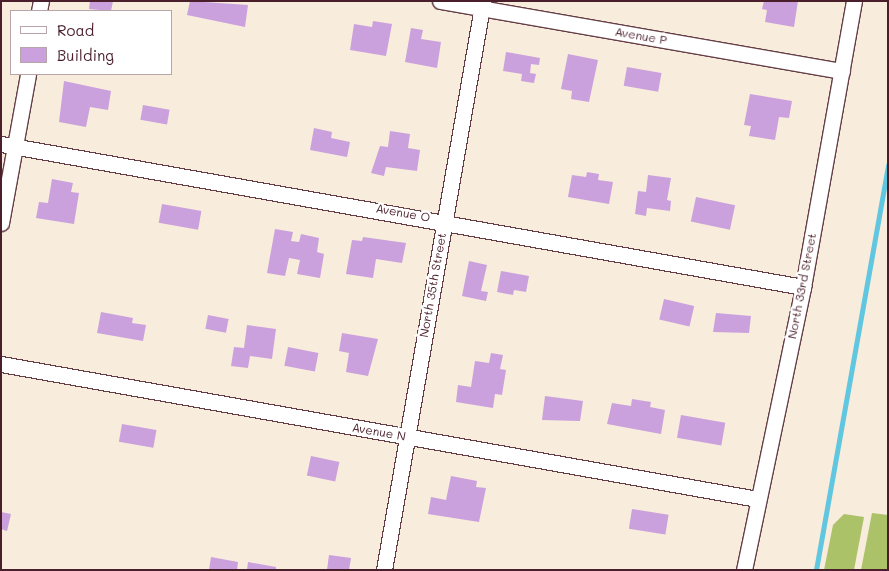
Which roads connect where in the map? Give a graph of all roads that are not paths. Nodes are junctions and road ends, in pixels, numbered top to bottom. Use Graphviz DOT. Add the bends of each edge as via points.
graph roads {
  1 [pos="440,1"];
  2 [pos="854,1"];
  3 [pos="483,5"];
  4 [pos="842,71"];
  5 [pos="28,75"];
  6 [pos="8,145"];
  7 [pos="444,221"];
  8 [pos="1,223"];
  9 [pos="803,287"];
  10 [pos="1,364"];
  11 [pos="406,437"];
  12 [pos="757,499"];
  13 [pos="384,570"];
  14 [pos="744,570"];
  1 -- 3 [label="street, Avenue P"];
  2 -- 4 [label="street, North 33rd Street"];
  3 -- 4 [label="street, Avenue P"];
  3 -- 7 [label="street, North 35th Street"];
  4 -- 9 [label="street, North 33rd Street"];
  5 -- 6 [label="street"];
  6 -- 7 [label="street, Avenue O"];
  6 -- 8 [label="street"];
  7 -- 9 [label="street, Avenue O"];
  7 -- 11 [label="street, North 35th Street"];
  9 -- 12 [label="street, North 33rd Street"];
  10 -- 11 [label="street, Avenue N"];
  11 -- 12 [label="street, Avenue N"];
  11 -- 13 [label="street, North 35th Street"];
  12 -- 14 [label="street, North 33rd Street"];
}
